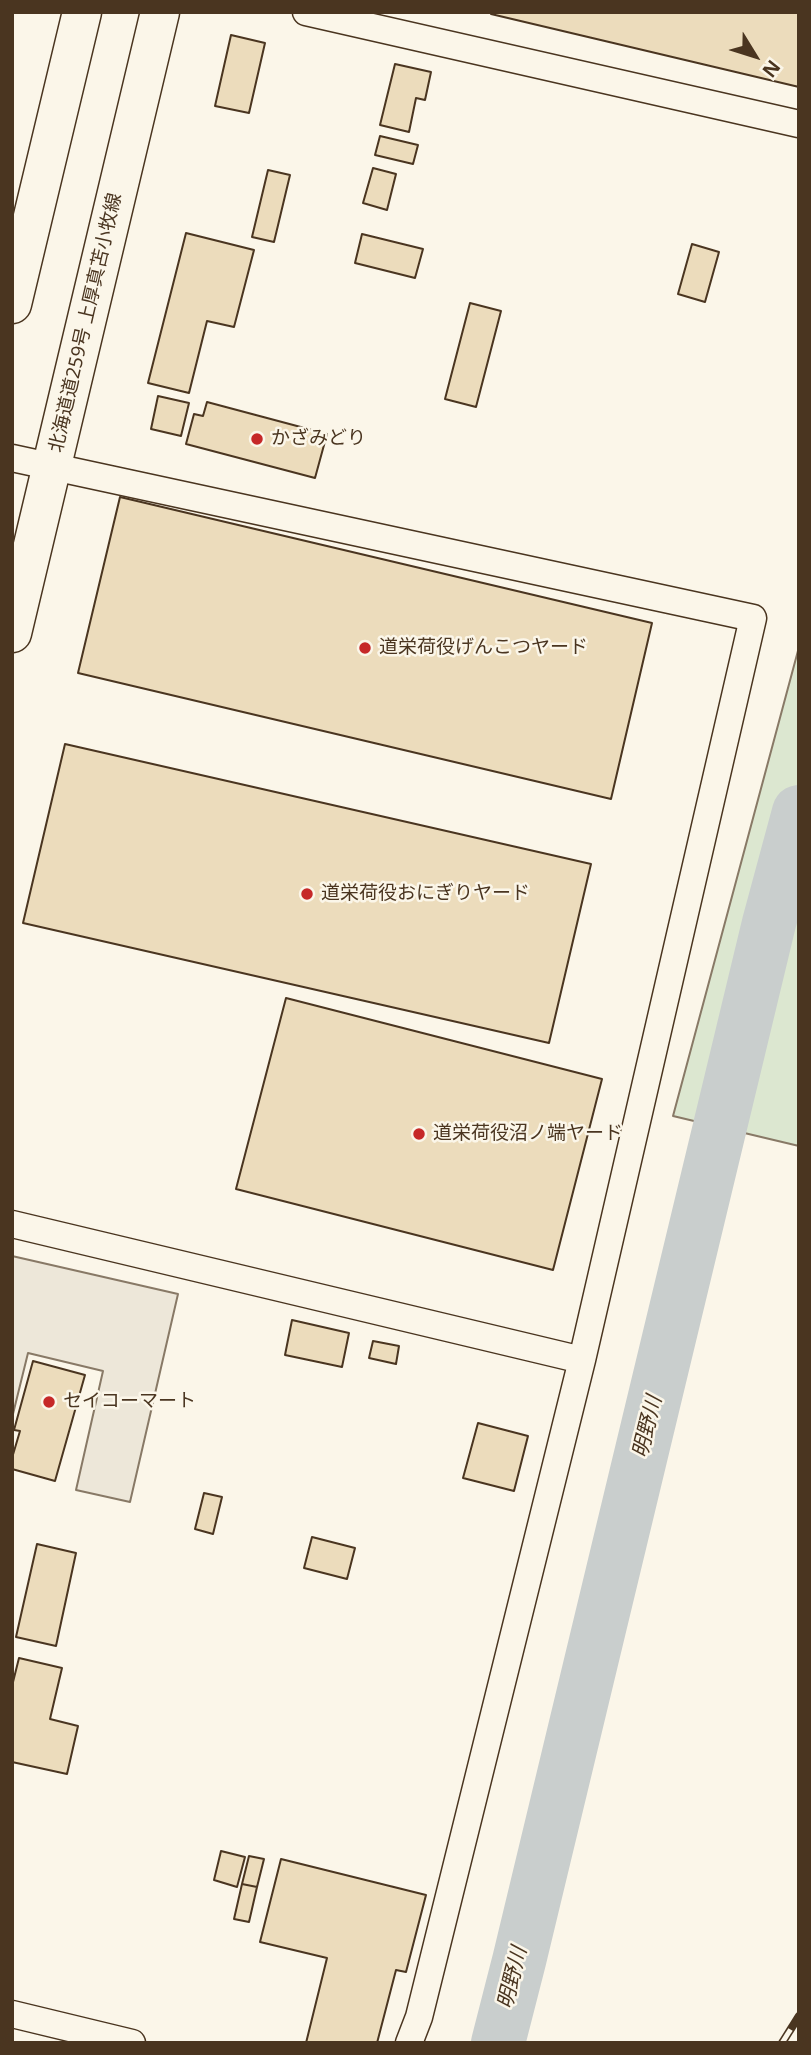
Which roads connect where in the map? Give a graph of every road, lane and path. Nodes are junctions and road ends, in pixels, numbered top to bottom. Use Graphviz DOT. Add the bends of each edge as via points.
graph roads {
  1 [pos="82,12"];
  2 [pos="160,12"];
  3 [pos="306,12"];
  4 [pos="799,124"];
  5 [pos="12,304"];
  6 [pos="12,458"];
  7 [pos="52,466"];
  8 [pos="12,633"];
  9 [pos="12,1224"];
  10 [pos="582,1360"];
  11 [pos="12,2014"];
  12 [pos="132,2043"];
  13 [pos="410,2043"];
  1 -- 5 [label="main road"];
  2 -- 7 [label="main road, 北海道道259号 上厚真苫小牧線"];
  3 -- 4 [label="street"];
  6 -- 7 [label="street"];
  7 -- 8 [label="main road, 北海道道259号 上厚真苫小牧線"];
  7 -- 10 [label="street" via="753,618"];
  9 -- 10 [label="street"];
  10 -- 13 [label="street"];
  11 -- 12 [label="street"];
}
